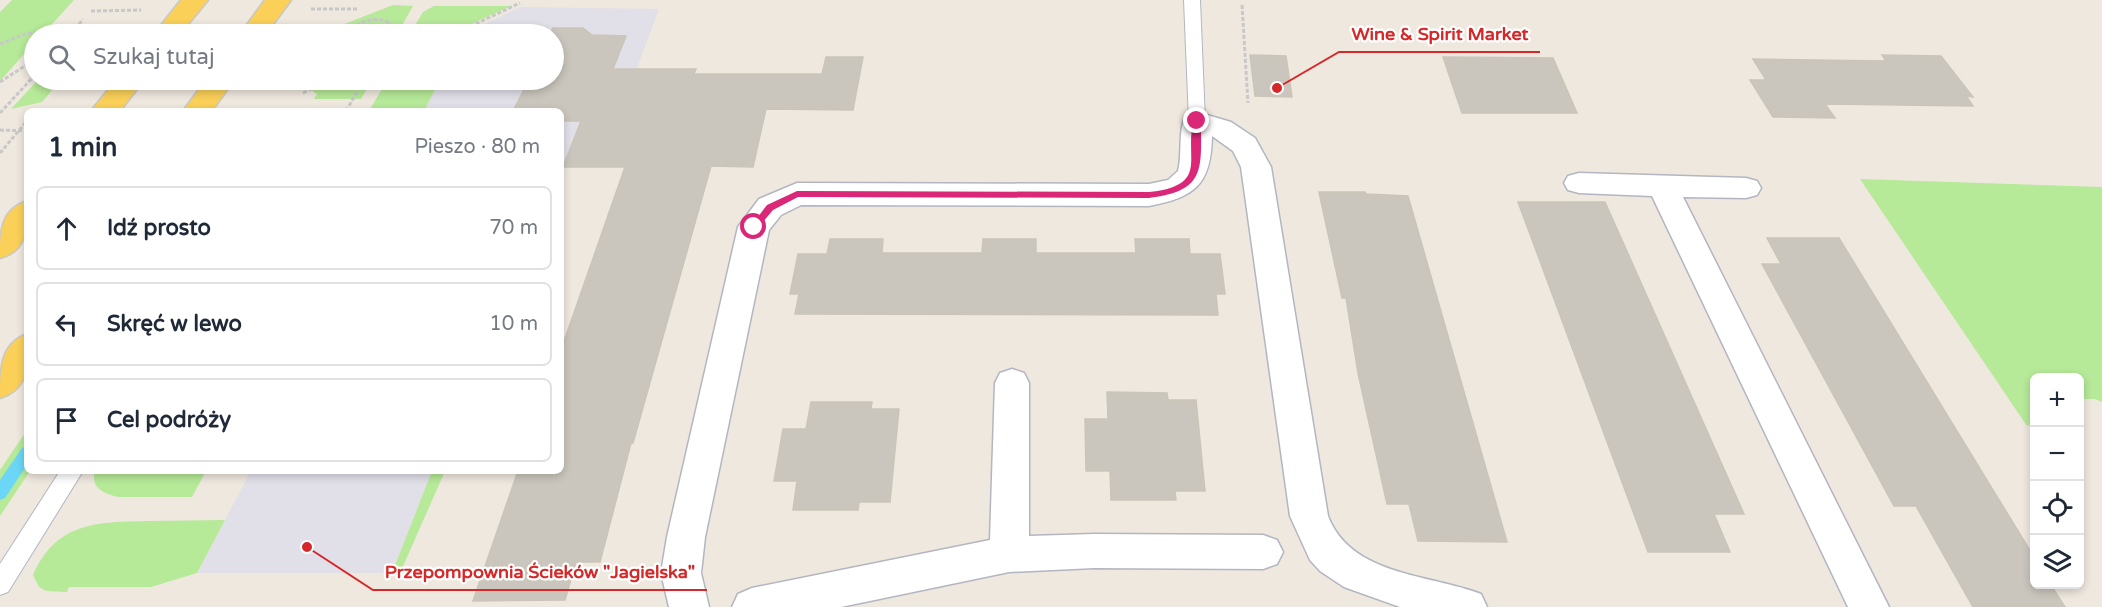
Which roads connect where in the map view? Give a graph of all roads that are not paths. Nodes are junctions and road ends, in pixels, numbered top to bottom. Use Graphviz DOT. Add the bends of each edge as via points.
graph roads {
  1 [pos="195,0"];
  2 [pos="278,0"];
  3 [pos="1192,0"];
  4 [pos="175,24"];
  5 [pos="260,24"];
  6 [pos="122,90"];
  7 [pos="213,90"];
  8 [pos="107,108"];
  9 [pos="199,108"];
  10 [pos="1197,121"];
  11 [pos="1579,183"];
  12 [pos="1664,186"];
  13 [pos="1746,188"];
  14 [pos="24,216"];
  15 [pos="0,247"];
  16 [pos="24,351"];
  17 [pos="1012,383"];
  18 [pos="0,384"];
  19 [pos="70,474"];
  20 [pos="1263,552"];
  21 [pos="1009,554"];
  22 [pos="0,584"];
  23 [pos="689,607"];
  24 [pos="752,607"];
  25 [pos="1467,607"];
  26 [pos="1869,607"];
  1 -- 4 [label="main road"];
  2 -- 5 [label="main road"];
  3 -- 10 [label="lane"];
  6 -- 8 [label="main road"];
  7 -- 9 [label="main road"];
  10 -- 23 [label="street" via="1197,166 1190,180 1170,193 797,194 770,207 754,227 686,537 681,573"];
  10 -- 25 [label="street" via="1221,129 1245,145 1256,167 1315,534 1341,566 1365,579"];
  11 -- 12 [label="street"];
  12 -- 13 [label="street"];
  12 -- 26 [label="street"];
  14 -- 15 [label="main road"];
  16 -- 18 [label="main road"];
  17 -- 21 [label="street"];
  19 -- 22 [label="lane"];
  20 -- 21 [label="street"];
  21 -- 24 [label="street"];
}
